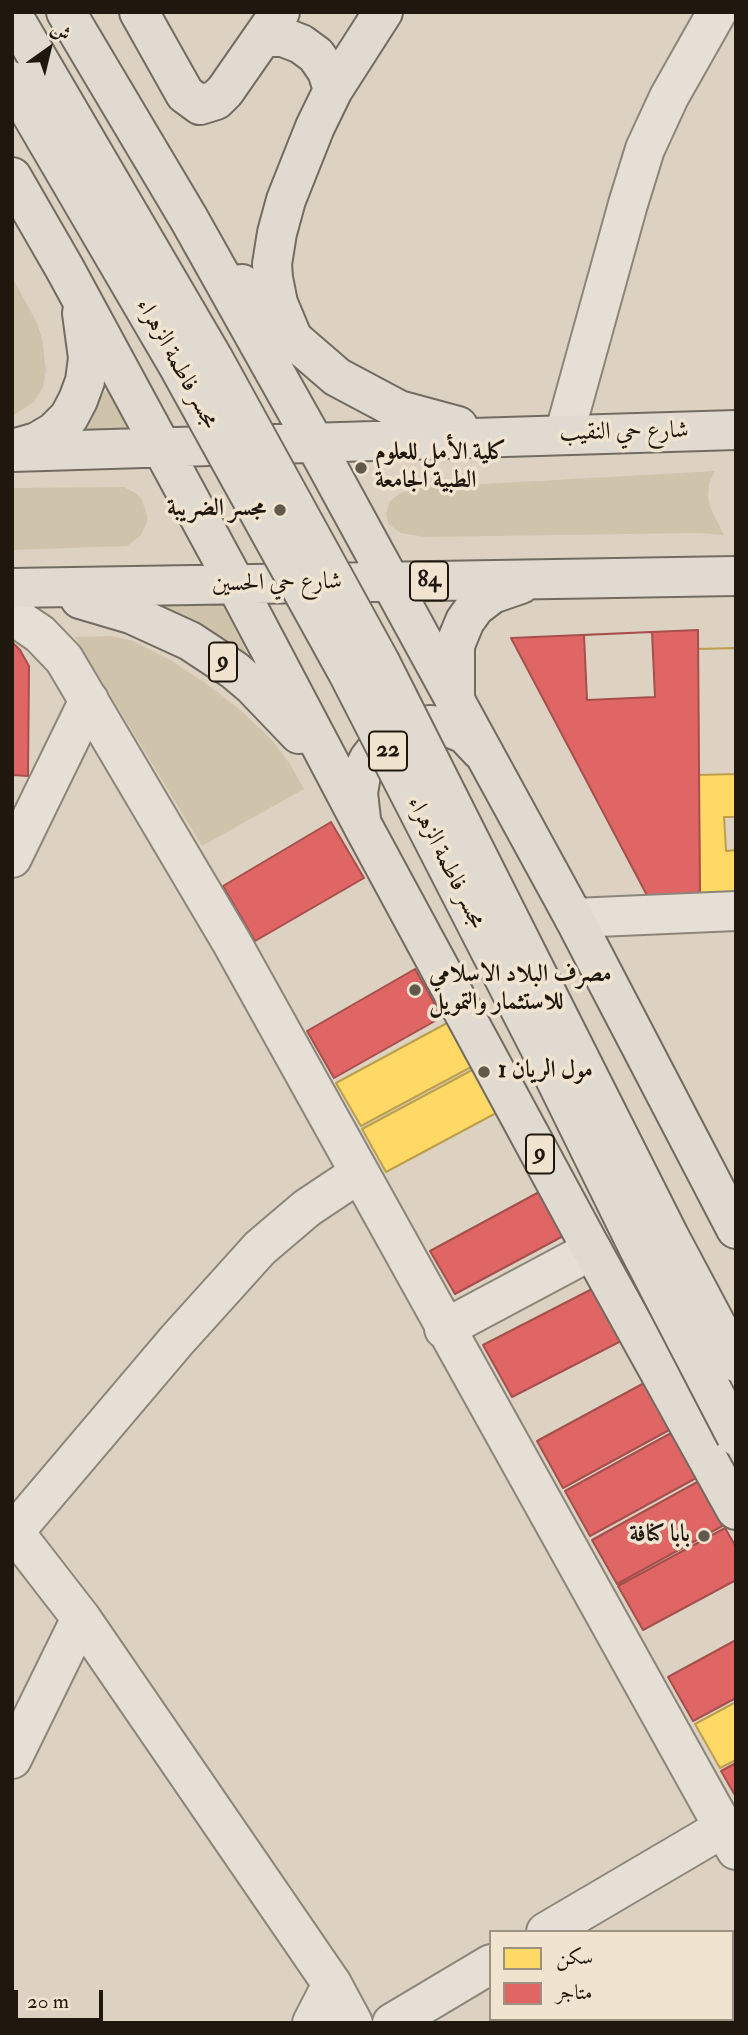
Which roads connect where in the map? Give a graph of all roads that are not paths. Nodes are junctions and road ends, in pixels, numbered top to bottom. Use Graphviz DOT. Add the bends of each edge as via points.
graph roads {
  1 [pos="66,12"];
  2 [pos="139,12"];
  3 [pos="717,12"];
  4 [pos="12,14"];
  5 [pos="372,14"];
  6 [pos="271,25"];
  7 [pos="12,81"];
  8 [pos="333,90"];
  9 [pos="12,177"];
  10 [pos="188,219"];
  11 [pos="65,269"];
  12 [pos="293,339"];
  13 [pos="736,430"];
  14 [pos="565,435"];
  15 [pos="512,436"];
  16 [pos="314,442"];
  17 [pos="162,447"];
  18 [pos="12,450"];
  19 [pos="736,576"];
  20 [pos="541,579"];
  21 [pos="390,582"];
  22 [pos="236,584"];
  23 [pos="15,597"];
  24 [pos="89,701"];
  25 [pos="454,701"];
  26 [pos="488,761"];
  27 [pos="364,828"];
  28 [pos="12,858"];
  29 [pos="736,911"];
  30 [pos="574,918"];
  31 [pos="358,1174"];
  32 [pos="732,1216"];
  33 [pos="592,1251"];
  34 [pos="444,1329"];
  35 [pos="736,1362"];
  36 [pos="736,1436"];
  37 [pos="736,1510"];
  38 [pos="13,1530"];
  39 [pos="81,1618"];
  40 [pos="12,1759"];
  41 [pos="729,1839"];
  42 [pos="550,1930"];
  43 [pos="489,1965"];
  44 [pos="332,1984"];
  45 [pos="312,2023"];
  46 [pos="353,2023"];
  47 [pos="392,2023"];
  1 -- 10 [label="main road"];
  2 -- 6 [label="main road" via="180,85 200,105 225,91"];
  3 -- 14 [label="street" via="645,149"];
  4 -- 35 [label="main road, مجسر فاطمة الزهراء / 22, bridge" via="206,346 374,650"];
  5 -- 8 [label="main road"];
  6 -- 8 [label="main road" via="316,55"];
  7 -- 36 [label="main road, مجسر فاطمة الزهراء / 22, bridge" via="180,369 348,673"];
  8 -- 12 [label="main road" via="296,172 272,264 275,290"];
  9 -- 11 [label="main road"];
  10 -- 11 [label="main road" via="200,246 198,275 183,300 159,316 130,319 103,310"];
  10 -- 12 [label="main road"];
  10 -- 16 [label="main road"];
  11 -- 17 [label="main road"];
  11 -- 18 [label="main road" via="82,314 88,358 85,381 69,417 54,432"];
  12 -- 15 [label="main road" via="337,377 383,403 435,421"];
  13 -- 14 [label="main road, شارع حي النقيب"];
  14 -- 15 [label="main road, شارع حي النقيب"];
  15 -- 16 [label="main road"];
  16 -- 17 [label="main road"];
  16 -- 21 [label="main road"];
  17 -- 18 [label="main road"];
  17 -- 22 [label="main road"];
  19 -- 20 [label="main road, 84"];
  20 -- 21 [label="main road, شارع حي الحسين / 84"];
  20 -- 25 [label="main road" via="492,594 469,614 455,645"];
  21 -- 22 [label="main road, شارع حي الحسين / 84"];
  21 -- 25 [label="main road"];
  22 -- 23 [label="main road, شارع حي الحسين"];
  22 -- 27 [label="main road"];
  23 -- 24 [label="street"];
  23 -- 27 [label="main road, 9" via="83,600 131,614 214,656 289,722"];
  24 -- 28 [label="street"];
  24 -- 31 [label="street" via="232,943"];
  25 -- 26 [label="main road"];
  26 -- 27 [label="main road" via="465,734 448,727 412,727 395,734 369,758 361,775 358,811"];
  26 -- 30 [label="main road"];
  27 -- 33 [label="main road, 9"];
  29 -- 30 [label="street"];
  30 -- 32 [label="main road"];
  31 -- 34 [label="street"];
  31 -- 38 [label="street" via="307,1208 260,1248"];
  33 -- 34 [label="street"];
  33 -- 37 [label="main road, 9"];
  34 -- 41 [label="street"];
  38 -- 39 [label="street"];
  39 -- 40 [label="street"];
  39 -- 44 [label="street"];
  41 -- 42 [label="street"];
  43 -- 47 [label="street"];
  44 -- 45 [label="street"];
  44 -- 46 [label="street"];
}
